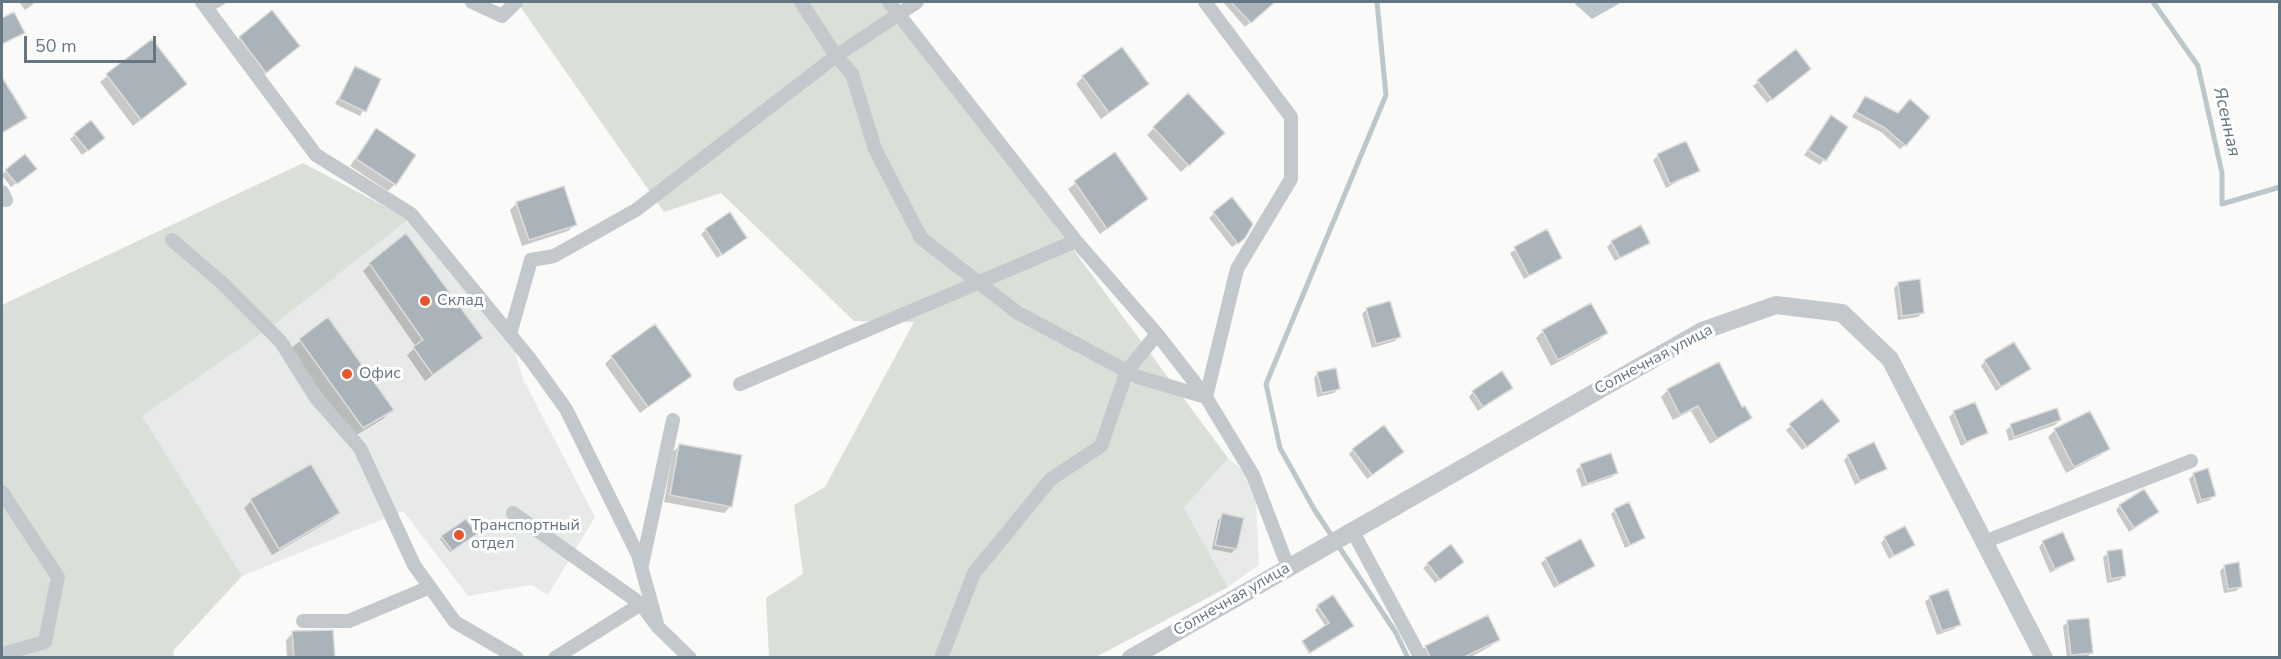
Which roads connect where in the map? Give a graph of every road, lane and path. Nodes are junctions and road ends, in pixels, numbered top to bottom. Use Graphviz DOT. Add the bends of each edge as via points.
graph roads {
  1 [pos="202,2"];
  2 [pos="472,2"];
  3 [pos="516,2"];
  4 [pos="801,2"];
  5 [pos="890,2"];
  6 [pos="916,2"];
  7 [pos="1205,2"];
  8 [pos="901,15"];
  9 [pos="836,56"];
  10 [pos="172,240"];
  11 [pos="1076,242"];
  12 [pos="979,283"];
  13 [pos="510,334"];
  14 [pos="1157,334"];
  15 [pos="1127,372"];
  16 [pos="740,384"];
  17 [pos="1206,397"];
  18 [pos="673,420"];
  19 [pos="2191,461"];
  20 [pos="2,492"];
  21 [pos="513,513"];
  22 [pos="1352,530"];
  23 [pos="1984,542"];
  24 [pos="642,567"];
  25 [pos="1288,567"];
  26 [pos="430,587"];
  27 [pos="641,604"];
  28 [pos="303,621"];
  29 [pos="658,627"];
  30 [pos="2,654"];
  31 [pos="517,657"];
  32 [pos="555,657"];
  33 [pos="690,657"];
  34 [pos="941,657"];
  35 [pos="1131,657"];
  36 [pos="1421,657"];
  37 [pos="2044,657"];
  1 -- 13 [label="street" via="316,155 411,214"];
  2 -- 3 [label="street" via="502,16"];
  4 -- 9 [label="street"];
  5 -- 8 [label="street"];
  6 -- 8 [label="street"];
  7 -- 17 [label="street" via="1291,117 1291,179 1237,269"];
  8 -- 9 [label="street"];
  8 -- 11 [label="street"];
  9 -- 12 [label="street" via="852,74 875,149 921,238"];
  9 -- 13 [label="street" via="636,210 554,256 531,260"];
  10 -- 26 [label="street" via="222,282 280,342 316,399 360,448 414,565"];
  11 -- 12 [label="street"];
  11 -- 14 [label="street"];
  12 -- 15 [label="street" via="1018,313"];
  12 -- 16 [label="street"];
  13 -- 24 [label="street" via="566,409"];
  14 -- 15 [label="street"];
  14 -- 17 [label="street"];
  15 -- 17 [label="street"];
  15 -- 34 [label="street" via="1101,446 1051,479 974,573"];
  17 -- 25 [label="street" via="1253,475"];
  18 -- 24 [label="street"];
  19 -- 23 [label="street"];
  20 -- 30 [label="street" via="58,577 45,642"];
  21 -- 27 [label="street"];
  22 -- 23 [label="street, Солнечная улица" via="1702,331 1776,305 1842,313 1890,359"];
  22 -- 25 [label="street, Солнечная улица"];
  22 -- 36 [label="street"];
  23 -- 37 [label="street, Солнечная улица"];
  24 -- 29 [label="street"];
  25 -- 35 [label="street, Солнечная улица"];
  26 -- 28 [label="street" via="349,621"];
  26 -- 31 [label="street" via="455,622"];
  27 -- 29 [label="street"];
  27 -- 32 [label="street"];
  29 -- 33 [label="street"];
}
